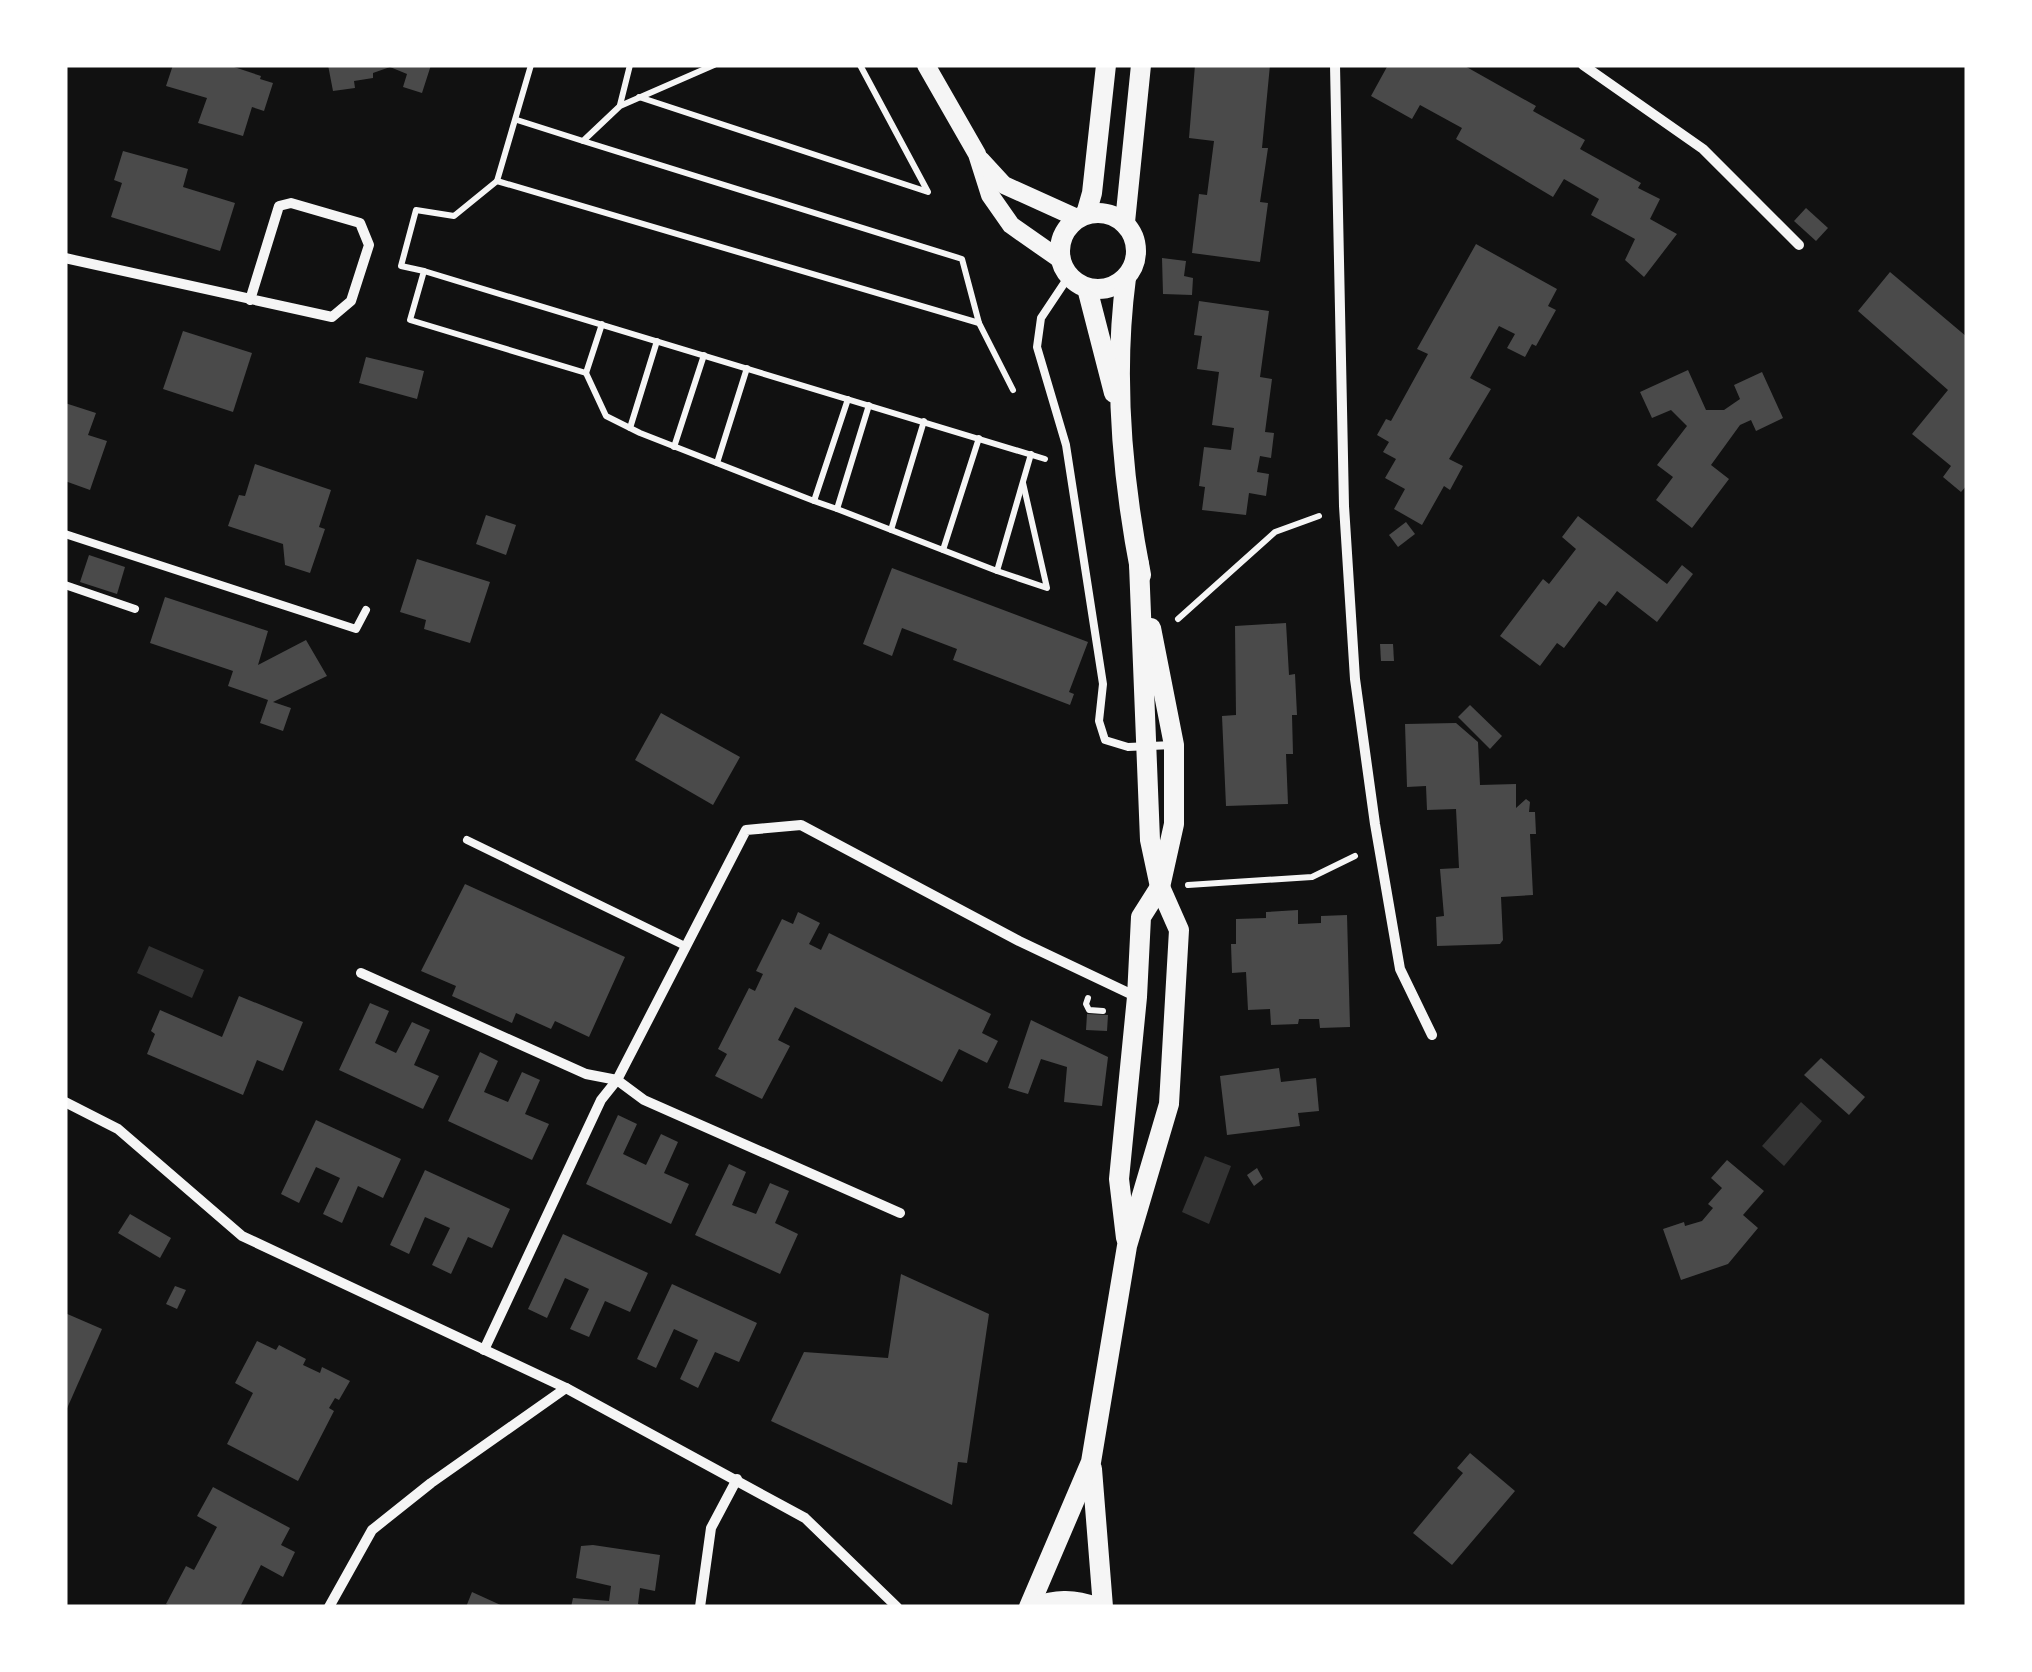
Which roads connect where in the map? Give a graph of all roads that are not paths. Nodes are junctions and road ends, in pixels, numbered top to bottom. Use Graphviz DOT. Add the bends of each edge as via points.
graph roads {
  1 [pos="926,65"];
  2 [pos="1106,65"];
  3 [pos="1140,65"];
  4 [pos="1335,65"];
  5 [pos="1584,65"];
  6 [pos="977,154"];
  7 [pos="1081,216"];
  8 [pos="1125,222"];
  9 [pos="1799,245"];
  10 [pos="65,258"];
  11 [pos="1064,268"];
  12 [pos="1126,278"];
  13 [pos="1087,288"];
  14 [pos="250,300"];
  15 [pos="1120,414"];
  16 [pos="65,534"];
  17 [pos="1139,564"];
  18 [pos="65,585"];
  19 [pos="135,609"];
  20 [pos="366,610"];
  21 [pos="1146,745"];
  22 [pos="1174,745"];
  23 [pos="466,840"];
  24 [pos="1160,888"];
  25 [pos="685,946"];
  26 [pos="361,973"];
  27 [pos="1138,997"];
  28 [pos="1432,1035"];
  29 [pos="617,1080"];
  30 [pos="65,1102"];
  31 [pos="900,1214"];
  32 [pos="1127,1246"];
  33 [pos="484,1350"];
  34 [pos="566,1388"];
  35 [pos="1091,1462"];
  36 [pos="737,1479"];
  37 [pos="893,1602"];
  38 [pos="329,1607"];
  39 [pos="700,1607"];
  40 [pos="908,1607"];
  41 [pos="1031,1607"];
  42 [pos="1095,1607"];
  43 [pos="1103,1607"];
  1 -- 6 [label="street"];
  2 -- 7 [label="main road" via="1092,193"];
  3 -- 8 [label="main road"];
  4 -- 28 [label="street" via="1354,679 1400,969"];
  5 -- 9 [label="street" via="1703,149"];
  6 -- 7 [label="street" via="1004,185"];
  6 -- 11 [label="street" via="990,195 1011,226"];
  7 -- 8 [label="main road" via="1106,213"];
  7 -- 11 [label="main road" via="1060,244"];
  8 -- 12 [label="main road" via="1136,260"];
  10 -- 14 [label="street"];
  11 -- 13 [label="main road"];
  11 -- 21 [label="lane" via="1041,318 1037,346 1066,445 1103,684 1099,721 1105,740"];
  12 -- 13 [label="main road" via="1108,288"];
  12 -- 15 [label="main road"];
  13 -- 15 [label="main road"];
  14 -- 14 [label="street" via="332,316 351,302 369,245 360,224 291,202 279,206"];
  15 -- 17 [label="main road"];
  16 -- 20 [label="lane" via="356,629"];
  17 -- 21 [label="main road"];
  17 -- 22 [label="main road"];
  18 -- 19 [label="lane"];
  21 -- 22 [label="lane"];
  21 -- 24 [label="main road" via="1150,840"];
  22 -- 24 [label="main road" via="1174,824"];
  23 -- 25 [label="lane"];
  24 -- 27 [label="main road" via="1141,917"];
  24 -- 32 [label="main road" via="1179,930 1169,1104"];
  25 -- 27 [label="street" via="746,830 801,825"];
  25 -- 29 [label="street"];
  26 -- 29 [label="street" via="586,1074"];
  27 -- 32 [label="main road" via="1119,1178"];
  29 -- 31 [label="street" via="644,1100"];
  29 -- 33 [label="street" via="601,1100"];
  30 -- 33 [label="street" via="118,1129 242,1236"];
  32 -- 35 [label="main road"];
  33 -- 34 [label="street"];
  34 -- 36 [label="street"];
  34 -- 38 [label="street" via="372,1530"];
  35 -- 41 [label="main road"];
  35 -- 43 [label="main road"];
  36 -- 37 [label="street" via="805,1518"];
  36 -- 39 [label="street" via="712,1528"];
  37 -- 40 [label="street"];
  41 -- 42 [label="main road" via="1053,1600"];
}
